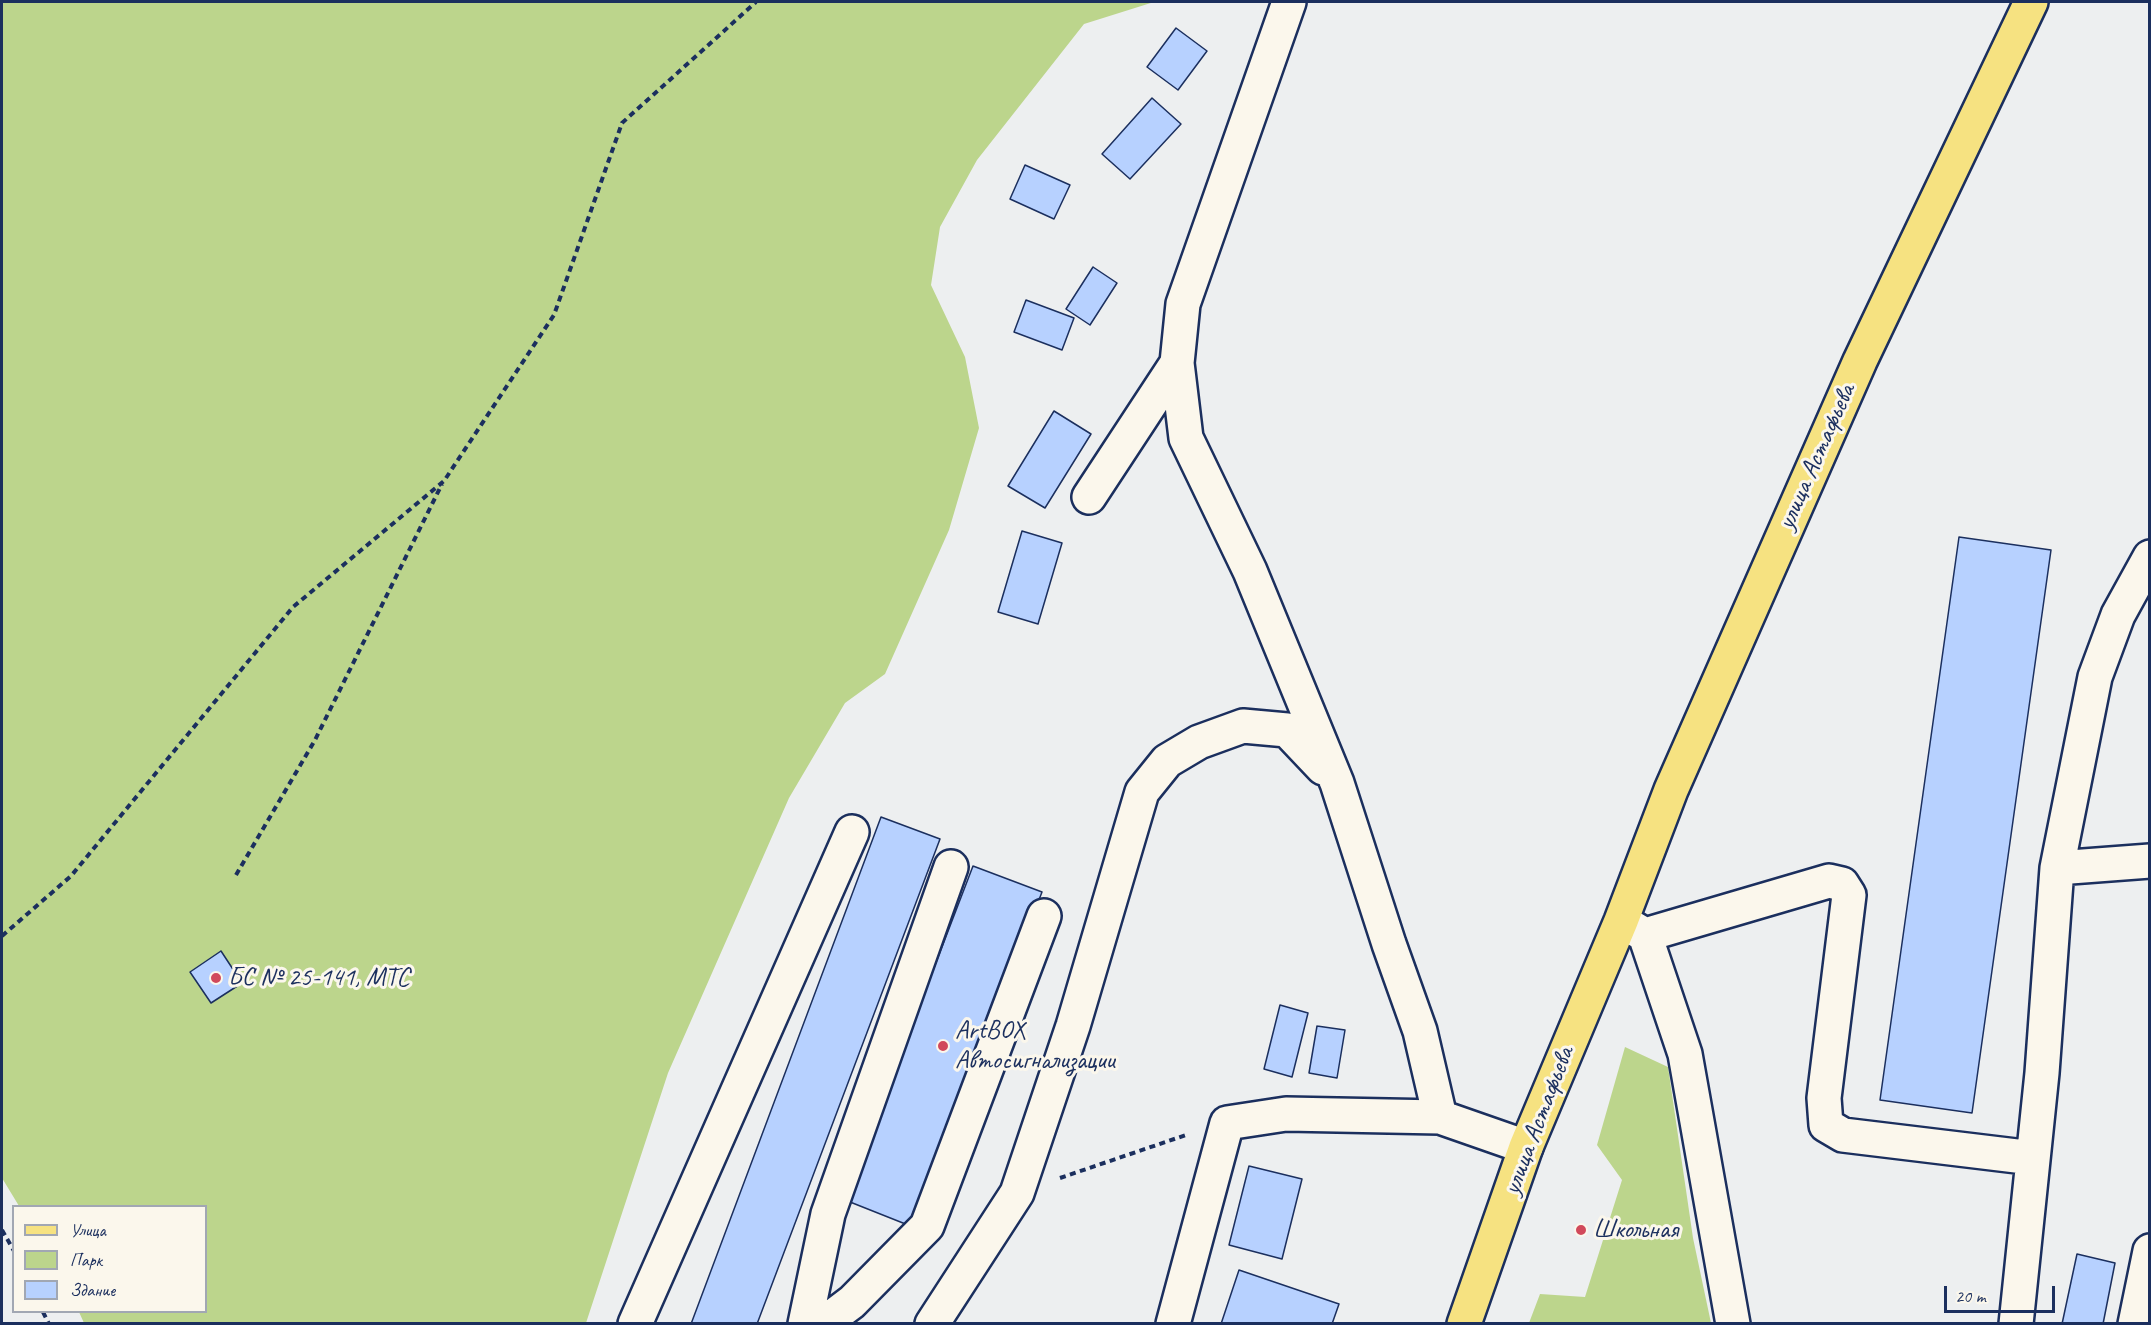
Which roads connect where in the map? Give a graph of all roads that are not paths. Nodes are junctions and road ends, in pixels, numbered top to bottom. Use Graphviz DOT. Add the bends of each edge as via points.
graph roads {
  1 [pos="1289,2"];
  2 [pos="2031,2"];
  3 [pos="1177,363"];
  4 [pos="1089,497"];
  5 [pos="2150,557"];
  6 [pos="1337,783"];
  7 [pos="852,832"];
  8 [pos="2150,861"];
  9 [pos="951,867"];
  10 [pos="2057,868"];
  11 [pos="1044,916"];
  12 [pos="1633,928"];
  13 [pos="1440,1117"];
  14 [pos="1526,1147"];
  15 [pos="2033,1158"];
  16 [pos="2150,1251"];
  17 [pos="635,1323"];
  18 [pos="805,1323"];
  19 [pos="823,1323"];
  20 [pos="932,1323"];
  21 [pos="1173,1323"];
  22 [pos="1464,1323"];
  23 [pos="1733,1323"];
  24 [pos="2016,1323"];
  25 [pos="2135,1323"];
  1 -- 3 [label="street" via="1183,304"];
  2 -- 12 [label="main road, улица Астафьева" via="1855,372 1671,790"];
  3 -- 4 [label="street"];
  3 -- 6 [label="street" via="1186,438 1250,571"];
  5 -- 10 [label="street" via="2118,615 2095,677"];
  6 -- 13 [label="street" via="1420,1031"];
  6 -- 20 [label="street" via="1287,730 1243,726 1199,742 1167,761 1142,792 1073,1026 1017,1193"];
  7 -- 17 [label="street"];
  8 -- 10 [label="street"];
  9 -- 18 [label="street" via="828,1214"];
  10 -- 15 [label="street"];
  11 -- 19 [label="street" via="927,1226 852,1302"];
  12 -- 14 [label="main road, улица Астафьева"];
  12 -- 15 [label="street" via="1829,881 1842,884 1849,895 1824,1098 1826,1125 1844,1135"];
  12 -- 23 [label="street" via="1685,1054"];
  13 -- 14 [label="street"];
  13 -- 21 [label="street" via="1286,1114 1227,1123"];
  14 -- 22 [label="main road, улица Астафьева"];
  15 -- 24 [label="street"];
  16 -- 25 [label="street"];
}
